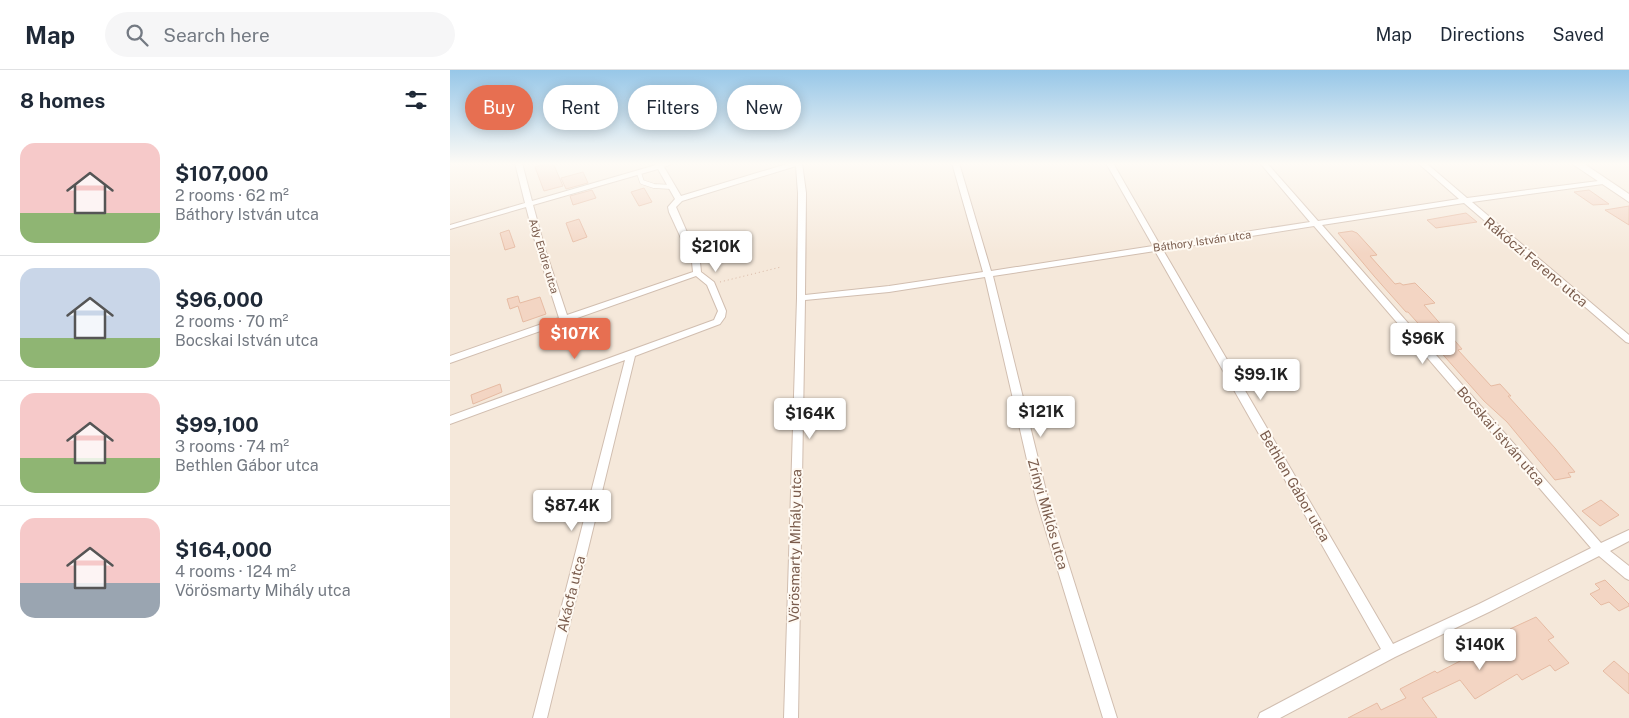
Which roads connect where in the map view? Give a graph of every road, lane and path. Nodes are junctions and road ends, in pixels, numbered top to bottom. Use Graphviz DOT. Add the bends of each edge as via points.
graph roads {
  1 [pos="525,193"];
  2 [pos="565,193"];
  3 [pos="675,193"];
  4 [pos="697,193"];
  5 [pos="802,193"];
  6 [pos="964,193"];
  7 [pos="1126,193"];
  8 [pos="1290,193"];
  9 [pos="1455,193"];
  10 [pos="1521,193"];
  11 [pos="678,199"];
  12 [pos="1464,201"];
  13 [pos="528,204"];
  14 [pos="1318,224"];
  15 [pos="450,227"];
  16 [pos="1158,248"];
  17 [pos="781,267"];
  18 [pos="696,273"];
  19 [pos="988,273"];
  20 [pos="710,284"];
  21 [pos="801,298"];
  22 [pos="564,319"];
  23 [pos="1629,340"];
  24 [pos="631,353"];
  25 [pos="450,360"];
  26 [pos="450,420"];
  27 [pos="1629,535"];
  28 [pos="1600,550"];
  29 [pos="1629,574"];
  30 [pos="1390,652"];
  31 [pos="540,718"];
  32 [pos="791,718"];
  33 [pos="1110,718"];
  34 [pos="1265,718"];
  1 -- 13 [label="street, Ady Endre utca"];
  2 -- 13 [label="street"];
  3 -- 11 [label="street"];
  4 -- 11 [label="street"];
  5 -- 21 [label="street, Vörösmarty Mihály utca"];
  6 -- 19 [label="street, Zrínyi Miklós utca"];
  7 -- 16 [label="street, Bethlen Gábor utca"];
  8 -- 14 [label="street, Bocskai István utca"];
  9 -- 12 [label="street, Rákóczi Ferenc utca"];
  10 -- 12 [label="street, Báthory István utca"];
  11 -- 18 [label="street" via="672,207 673,212 696,262"];
  12 -- 14 [label="street, Báthory István utca"];
  12 -- 23 [label="street, Rákóczi Ferenc utca"];
  13 -- 15 [label="street"];
  13 -- 22 [label="street, Ady Endre utca"];
  14 -- 16 [label="street, Báthory István utca"];
  14 -- 28 [label="street, Bocskai István utca"];
  16 -- 19 [label="street, Báthory István utca"];
  16 -- 30 [label="street, Bethlen Gábor utca"];
  17 -- 20 [label="path"];
  18 -- 20 [label="street"];
  18 -- 22 [label="street"];
  19 -- 21 [label="street, Báthory István utca" via="888,289"];
  19 -- 33 [label="street, Zrínyi Miklós utca" via="1042,500"];
  20 -- 24 [label="street" via="722,311 721,317 710,326"];
  21 -- 32 [label="street, Vörösmarty Mihály utca"];
  22 -- 25 [label="street"];
  24 -- 26 [label="street"];
  24 -- 31 [label="street, Akácfa utca"];
  27 -- 28 [label="street"];
  28 -- 29 [label="street, Bocskai István utca"];
  28 -- 30 [label="street"];
  30 -- 34 [label="street"];
}
